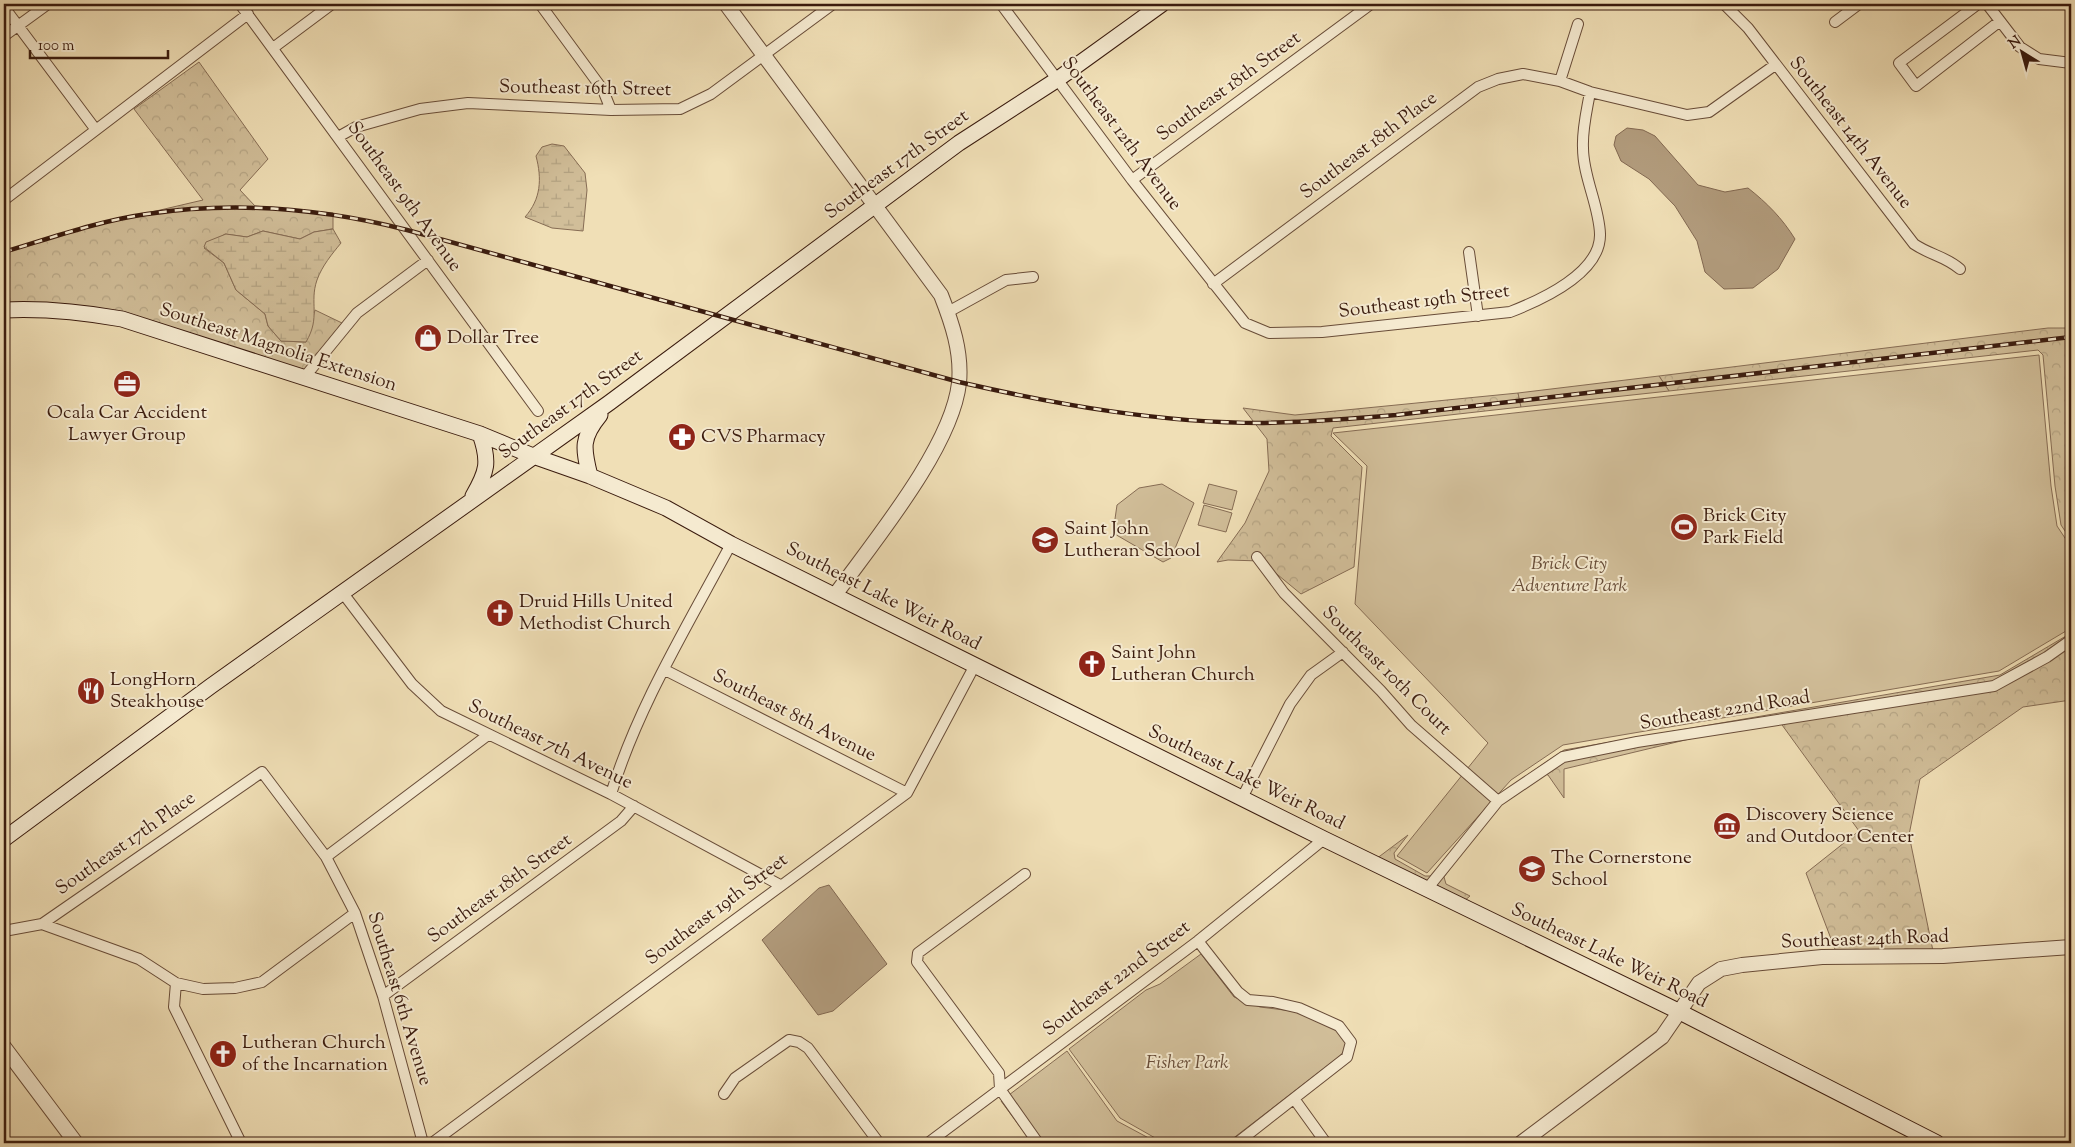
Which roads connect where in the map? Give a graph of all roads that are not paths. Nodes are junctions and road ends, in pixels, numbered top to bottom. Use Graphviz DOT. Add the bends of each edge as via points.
graph roads {
  1 [pos="48,4"];
  2 [pos="240,4"];
  3 [pos="332,4"];
  4 [pos="540,4"];
  5 [pos="726,4"];
  6 [pos="833,4"];
  7 [pos="1002,4"];
  8 [pos="1162,4"];
  9 [pos="1371,4"];
  10 [pos="1724,4"];
  11 [pos="1978,4"];
  12 [pos="1988,4"];
  13 [pos="1856,5"];
  14 [pos="4,7"];
  15 [pos="248,14"];
  16 [pos="2000,21"];
  17 [pos="1835,22"];
  18 [pos="1578,24"];
  19 [pos="18,26"];
  20 [pos="4,36"];
  21 [pos="273,48"];
  22 [pos="765,56"];
  23 [pos="2071,63"];
  24 [pos="1776,65"];
  25 [pos="1058,79"];
  26 [pos="1560,82"];
  27 [pos="1590,92"];
  28 [pos="611,110"];
  29 [pos="96,130"];
  30 [pos="338,137"];
  31 [pos="1132,180"];
  32 [pos="4,200"];
  33 [pos="875,206"];
  34 [pos="1469,252"];
  35 [pos="428,260"];
  36 [pos="1960,269"];
  37 [pos="1033,277"];
  38 [pos="1213,284"];
  39 [pos="4,310"];
  40 [pos="948,312"];
  41 [pos="1478,316"];
  42 [pos="303,379"];
  43 [pos="609,403"];
  44 [pos="538,411"];
  45 [pos="480,434"];
  46 [pos="533,456"];
  47 [pos="590,476"];
  48 [pos="470,501"];
  49 [pos="731,544"];
  50 [pos="1256,558"];
  51 [pos="342,592"];
  52 [pos="835,594"];
  53 [pos="2071,640"];
  54 [pos="1343,652"];
  55 [pos="975,665"];
  56 [pos="665,670"];
  57 [pos="488,735"];
  58 [pos="262,772"];
  59 [pos="907,793"];
  60 [pos="611,794"];
  61 [pos="1242,798"];
  62 [pos="1498,801"];
  63 [pos="634,806"];
  64 [pos="4,839"];
  65 [pos="1324,839"];
  66 [pos="326,856"];
  67 [pos="1025,874"];
  68 [pos="780,885"];
  69 [pos="1427,889"];
  70 [pos="355,913"];
  71 [pos="42,924"];
  72 [pos="4,931"];
  73 [pos="1198,941"];
  74 [pos="2071,947"];
  75 [pos="176,984"];
  76 [pos="383,996"];
  77 [pos="1680,1012"];
  78 [pos="4,1047"];
  79 [pos="1000,1089"];
  80 [pos="724,1094"];
  81 [pos="1295,1100"];
  82 [pos="76,1143"];
  83 [pos="241,1143"];
  84 [pos="423,1143"];
  85 [pos="432,1143"];
  86 [pos="879,1143"];
  87 [pos="928,1143"];
  88 [pos="1038,1143"];
  89 [pos="1236,1143"];
  90 [pos="1326,1143"];
  91 [pos="1521,1143"];
  92 [pos="1937,1143"];
  1 -- 19 [label="street"];
  2 -- 15 [label="street, Southeast 9th Avenue"];
  3 -- 21 [label="street"];
  4 -- 28 [label="street" via="603,90"];
  5 -- 22 [label="street"];
  6 -- 22 [label="street, Southeast 16th Street"];
  7 -- 25 [label="street, Southeast 12th Avenue"];
  8 -- 25 [label="main road, Southeast 17th Street"];
  9 -- 31 [label="street, Southeast 18th Street"];
  10 -- 24 [label="street, Southeast 14th Avenue" via="1748,28"];
  11 -- 16 [label="street" via="1899,63 1916,86"];
  12 -- 16 [label="street"];
  13 -- 17 [label="street"];
  14 -- 19 [label="street"];
  15 -- 21 [label="street, Southeast 9th Avenue"];
  15 -- 29 [label="street"];
  16 -- 23 [label="street" via="2020,47 2039,59"];
  18 -- 26 [label="street"];
  19 -- 20 [label="street"];
  19 -- 29 [label="street"];
  21 -- 30 [label="street, Southeast 9th Avenue"];
  22 -- 28 [label="street, Southeast 16th Street" via="711,94 680,109"];
  22 -- 33 [label="street"];
  24 -- 27 [label="street, Southeast 18th Place" via="1709,112 1687,115"];
  24 -- 36 [label="street, Southeast 14th Avenue" via="1914,244 1926,253 1949,259"];
  25 -- 31 [label="street, Southeast 12th Avenue"];
  25 -- 33 [label="main road, Southeast 17th Street" via="959,143"];
  26 -- 27 [label="street, Southeast 18th Place"];
  26 -- 38 [label="street, Southeast 18th Place" via="1523,74 1478,87"];
  27 -- 41 [label="street, Southeast 19th Street" via="1583,150 1600,235 1596,255 1582,272 1538,302 1510,312"];
  28 -- 30 [label="street, Southeast 16th Street" via="468,104 420,109 356,127"];
  29 -- 32 [label="street"];
  30 -- 35 [label="street, Southeast 9th Avenue"];
  31 -- 38 [label="street, Southeast 12th Avenue"];
  33 -- 40 [label="street" via="941,294"];
  33 -- 43 [label="main road, Southeast 17th Street"];
  34 -- 41 [label="street"];
  35 -- 42 [label="street" via="357,313"];
  35 -- 44 [label="street, Southeast 9th Avenue"];
  37 -- 40 [label="street" via="1006,280"];
  38 -- 41 [label="street, Southeast 19th Street" via="1245,323 1270,333 1322,332"];
  39 -- 42 [label="main road, Southeast Magnolia Extension" via="84,312 122,319"];
  40 -- 52 [label="street" via="956,333 959,382 953,412 913,485"];
  42 -- 45 [label="main road, Southeast Magnolia Extension"];
  43 -- 46 [label="main road, Southeast 17th Street"];
  43 -- 47 [label="main road" via="585,436"];
  45 -- 46 [label="main road, Southeast Magnolia Extension"];
  45 -- 48 [label="main road" via="487,466"];
  46 -- 47 [label="main road, Southeast Lake Weir Road"];
  46 -- 48 [label="main road, Southeast 17th Street"];
  47 -- 49 [label="main road, Southeast Lake Weir Road" via="666,508"];
  48 -- 51 [label="main road, Southeast 17th Street"];
  49 -- 52 [label="main road, Southeast Lake Weir Road"];
  49 -- 56 [label="street"];
  50 -- 54 [label="street, Southeast 10th Court" via="1284,592"];
  51 -- 57 [label="street, Southeast 7th Avenue" via="412,684 441,711"];
  51 -- 64 [label="main road, Southeast 17th Street"];
  52 -- 55 [label="main road, Southeast Lake Weir Road"];
  53 -- 62 [label="street, Southeast 22nd Road" via="1994,686 1637,742 1563,757"];
  54 -- 61 [label="street" via="1311,674 1290,704"];
  54 -- 62 [label="street, Southeast 10th Court" via="1411,725"];
  55 -- 59 [label="street, Southeast 19th Street"];
  55 -- 61 [label="main road, Southeast Lake Weir Road"];
  56 -- 59 [label="street, Southeast 8th Avenue"];
  56 -- 60 [label="street" via="623,754"];
  57 -- 60 [label="street, Southeast 7th Avenue"];
  57 -- 66 [label="street"];
  58 -- 66 [label="street, Southeast 6th Avenue"];
  58 -- 71 [label="street, Southeast 17th Place"];
  59 -- 68 [label="street, Southeast 19th Street"];
  60 -- 63 [label="street, Southeast 7th Avenue"];
  61 -- 65 [label="main road, Southeast Lake Weir Road"];
  62 -- 69 [label="street, Southeast 22nd Road"];
  63 -- 68 [label="street, Southeast 7th Avenue"];
  63 -- 76 [label="street, Southeast 18th Street" via="621,821"];
  65 -- 69 [label="main road, Southeast Lake Weir Road"];
  65 -- 73 [label="street, Southeast 22nd Street"];
  66 -- 70 [label="street, Southeast 6th Avenue"];
  67 -- 79 [label="street" via="918,953 916,962 999,1074"];
  68 -- 85 [label="street, Southeast 19th Street"];
  69 -- 77 [label="main road, Southeast Lake Weir Road"];
  70 -- 75 [label="street" via="262,982 219,989"];
  70 -- 76 [label="street, Southeast 6th Avenue"];
  71 -- 72 [label="street, Southeast 17th Place"];
  71 -- 75 [label="street" via="139,959"];
  73 -- 79 [label="street, Southeast 22nd Street"];
  73 -- 81 [label="street" via="1248,1000 1299,1008 1339,1026 1351,1042 1347,1057"];
  74 -- 77 [label="street, Southeast 24th Road" via="1943,956 1822,957 1742,965 1721,969 1699,983"];
  75 -- 83 [label="street" via="174,1007"];
  76 -- 84 [label="street, Southeast 6th Avenue"];
  77 -- 91 [label="street, Southeast 24th Road" via="1662,1037"];
  77 -- 92 [label="main road, Southeast Lake Weir Road"];
  78 -- 82 [label="street"];
  79 -- 87 [label="street, Southeast 22nd Street"];
  79 -- 88 [label="street"];
  80 -- 86 [label="street" via="735,1078 789,1040 799,1042 808,1048"];
  81 -- 89 [label="street"];
  81 -- 90 [label="street"];
}
